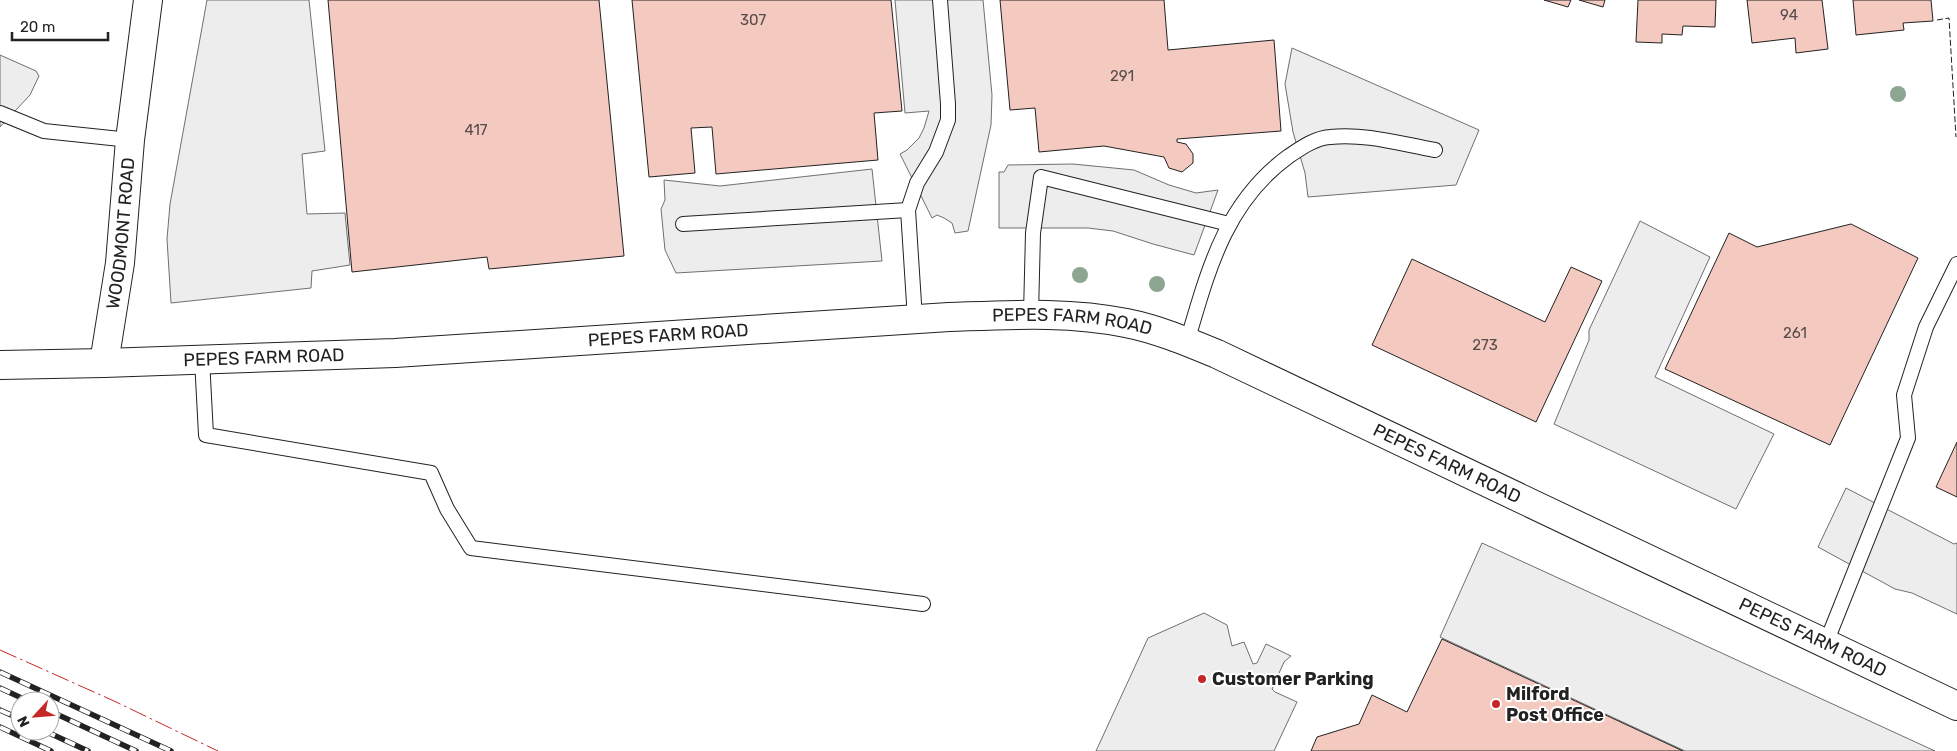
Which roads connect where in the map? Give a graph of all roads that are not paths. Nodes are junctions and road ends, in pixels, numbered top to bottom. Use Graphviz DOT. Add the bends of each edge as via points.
graph roads {
  1 [pos="148,0"];
  2 [pos="940,0"];
  3 [pos="0,113"];
  4 [pos="130,140"];
  5 [pos="1435,150"];
  6 [pos="908,210"];
  7 [pos="683,224"];
  8 [pos="1229,224"];
  9 [pos="1957,264"];
  10 [pos="1031,314"];
  11 [pos="915,319"];
  12 [pos="1187,342"];
  13 [pos="202,359"];
  14 [pos="104,363"];
  15 [pos="0,365"];
  16 [pos="923,604"];
  17 [pos="1826,644"];
  18 [pos="1957,706"];
  1 -- 4 [label="street, WOODMONT ROAD"];
  2 -- 6 [label="lane" via="948,120 936,152 917,183"];
  3 -- 4 [label="lane" via="44,131"];
  4 -- 14 [label="street, WOODMONT ROAD" via="120,263"];
  5 -- 8 [label="lane" via="1358,136 1328,137 1304,146 1279,163 1253,188"];
  6 -- 7 [label="lane"];
  6 -- 11 [label="lane"];
  8 -- 10 [label="lane" via="1041,178 1033,233"];
  8 -- 12 [label="lane" via="1211,263"];
  9 -- 17 [label="lane" via="1926,328 1904,395 1908,438"];
  10 -- 11 [label="street, PEPES FARM ROAD"];
  10 -- 12 [label="street, PEPES FARM ROAD" via="1127,323"];
  11 -- 13 [label="street, PEPES FARM ROAD" via="487,348"];
  12 -- 17 [label="street, PEPES FARM ROAD" via="1440,458"];
  13 -- 14 [label="street, PEPES FARM ROAD"];
  13 -- 16 [label="lane" via="206,435 431,473 447,509 471,548"];
  14 -- 15 [label="street"];
  17 -- 18 [label="street, PEPES FARM ROAD"];
}
